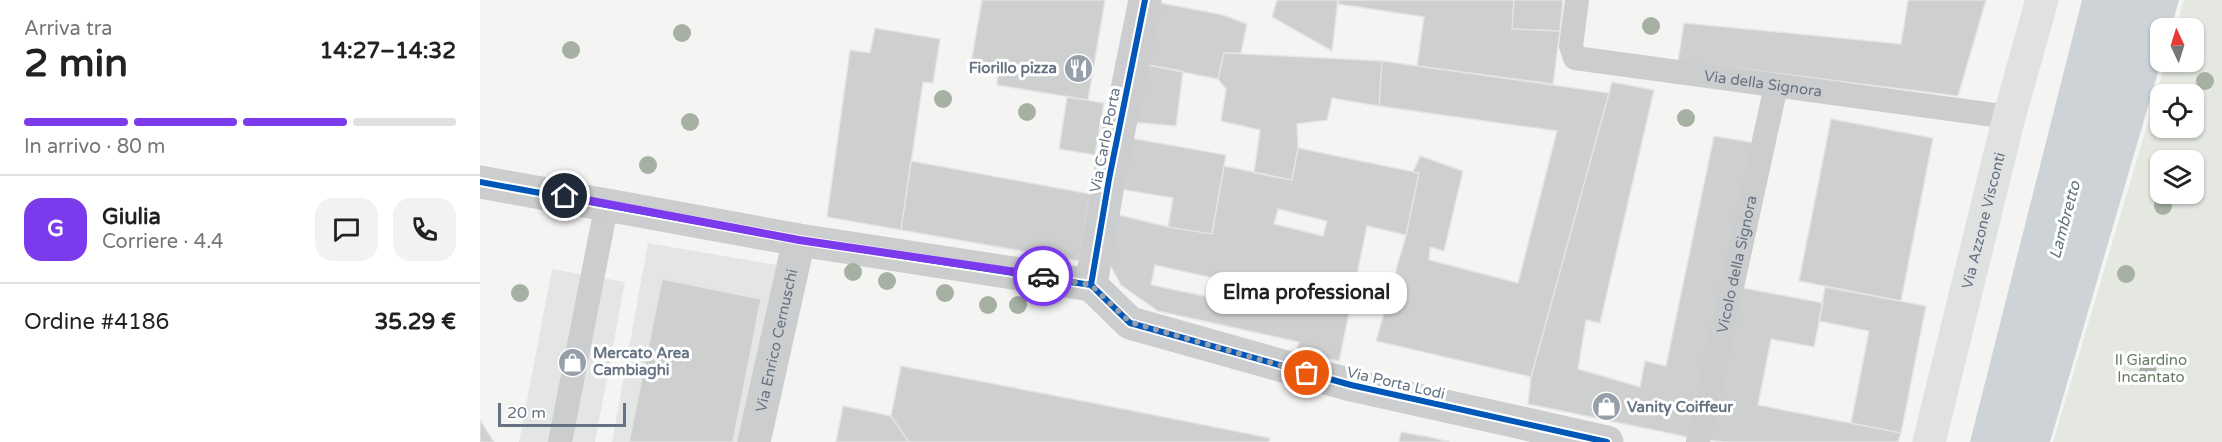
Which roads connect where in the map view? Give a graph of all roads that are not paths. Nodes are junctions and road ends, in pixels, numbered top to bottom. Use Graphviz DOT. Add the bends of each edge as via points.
graph roads {
  1 [pos="1145,0"];
  2 [pos="1577,0"];
  3 [pos="2042,0"];
  4 [pos="1776,87"];
  5 [pos="2009,117"];
  6 [pos="480,182"];
  7 [pos="607,203"];
  8 [pos="799,240"];
  9 [pos="1091,285"];
  10 [pos="560,442"];
  11 [pos="754,442"];
  12 [pos="1607,442"];
  13 [pos="1698,442"];
  14 [pos="1929,442"];
  1 -- 9 [label="street, Via Carlo Porta"];
  2 -- 4 [label="lane, Via della Signora" via="1570,46 1575,58"];
  3 -- 5 [label="main road, Via Azzone Visconti"];
  4 -- 5 [label="lane, Via della Signora"];
  4 -- 13 [label="lane, Vicolo della Signora"];
  5 -- 14 [label="main road, Via Azzone Visconti"];
  6 -- 7 [label="street"];
  7 -- 8 [label="street"];
  7 -- 10 [label="lane"];
  8 -- 9 [label="street"];
  8 -- 11 [label="street, Via Enrico Cernuschi"];
  9 -- 12 [label="street, Via Porta Lodi" via="1130,322 1351,386"];
}
